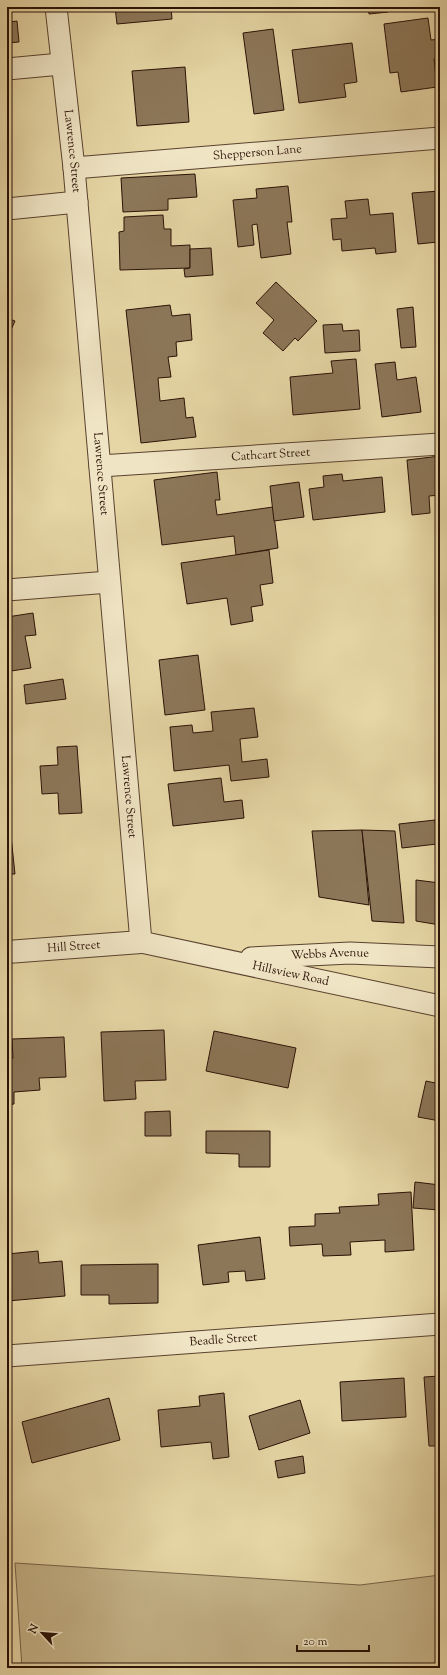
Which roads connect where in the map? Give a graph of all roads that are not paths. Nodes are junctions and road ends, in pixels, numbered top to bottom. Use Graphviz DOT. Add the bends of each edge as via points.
graph roads {
  1 [pos="56,7"];
  2 [pos="61,64"];
  3 [pos="7,69"];
  4 [pos="440,138"];
  5 [pos="74,168"];
  6 [pos="77,202"];
  7 [pos="7,209"];
  8 [pos="440,444"];
  9 [pos="100,466"];
  10 [pos="109,582"];
  11 [pos="7,590"];
  12 [pos="141,942"];
  13 [pos="7,952"];
  14 [pos="440,957"];
  15 [pos="220,959"];
  16 [pos="440,1006"];
  17 [pos="440,1324"];
  18 [pos="7,1356"];
  1 -- 2 [label="street, Lawrence Street"];
  2 -- 3 [label="street"];
  2 -- 5 [label="street, Lawrence Street"];
  4 -- 5 [label="street, Shepperson Lane"];
  5 -- 6 [label="street, Lawrence Street"];
  6 -- 7 [label="street"];
  6 -- 9 [label="street, Lawrence Street"];
  8 -- 9 [label="street, Cathcart Street"];
  9 -- 10 [label="street, Lawrence Street"];
  10 -- 11 [label="street"];
  10 -- 12 [label="street, Lawrence Street"];
  12 -- 13 [label="street, Hill Street"];
  12 -- 15 [label="street, Hillsview Road"];
  14 -- 15 [label="street, Webbs Avenue" via="350,953"];
  15 -- 16 [label="street, Hillsview Road"];
  17 -- 18 [label="street, Beadle Street"];
}
